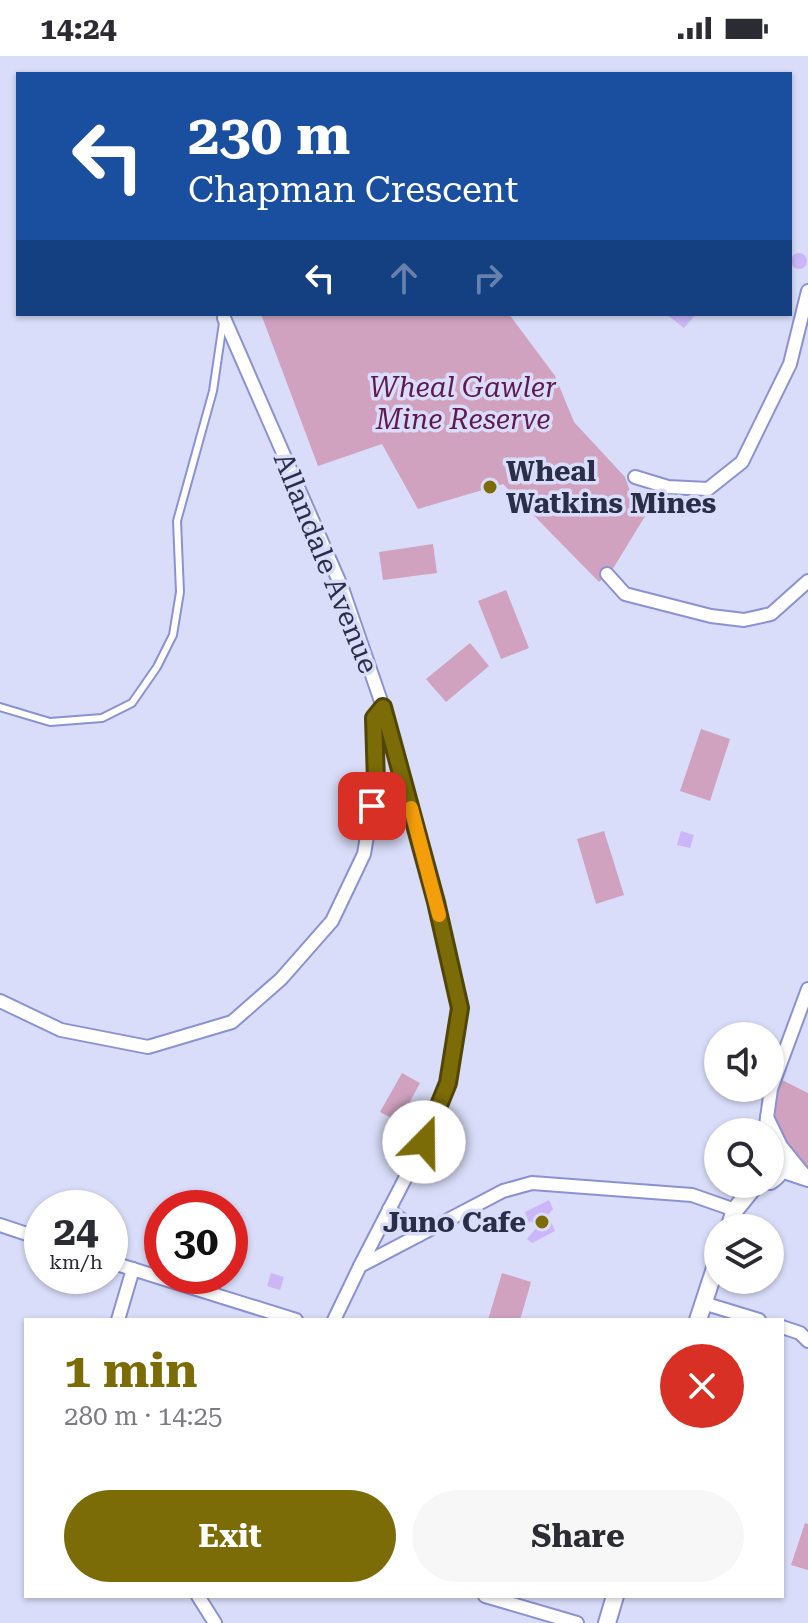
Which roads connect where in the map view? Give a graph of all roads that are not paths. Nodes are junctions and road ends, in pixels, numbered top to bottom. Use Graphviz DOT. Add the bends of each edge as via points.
graph roads {
  1 [pos="808,291"];
  2 [pos="224,318"];
  3 [pos="635,477"];
  4 [pos="607,574"];
  5 [pos="808,581"];
  6 [pos="0,707"];
  7 [pos="383,707"];
  8 [pos="808,989"];
  9 [pos="0,1001"];
  10 [pos="766,1114"];
  11 [pos="766,1118"];
  12 [pos="784,1176"];
  13 [pos="808,1178"];
  14 [pos="745,1198"];
  15 [pos="389,1209"];
  16 [pos="735,1210"];
  17 [pos="734,1214"];
  18 [pos="0,1225"];
  19 [pos="24,1233"];
  20 [pos="419,1235"];
  21 [pos="360,1266"];
  22 [pos="128,1267"];
  23 [pos="133,1269"];
  24 [pos="706,1294"];
  25 [pos="703,1303"];
  26 [pos="119,1318"];
  27 [pos="290,1318"];
  28 [pos="335,1318"];
  29 [pos="699,1318"];
  30 [pos="752,1318"];
  31 [pos="784,1328"];
  32 [pos="808,1341"];
  33 [pos="199,1598"];
  34 [pos="492,1598"];
  35 [pos="614,1598"];
  36 [pos="215,1623"];
  37 [pos="577,1623"];
  38 [pos="607,1623"];
  1 -- 3 [label="street" via="790,364 742,462 708,489 668,487"];
  2 -- 6 [label="lane" via="213,391 177,521 180,592 173,635 157,667 132,703 102,718 50,722"];
  2 -- 7 [label="street, Allandale Avenue" via="342,588"];
  4 -- 5 [label="street" via="625,594 744,620 771,614"];
  7 -- 9 [label="street" via="374,718 376,782 364,854 345,894 322,933 232,1022 148,1047 61,1030"];
  7 -- 15 [label="street, Allandale Avenue" via="460,1008 448,1083"];
  8 -- 10 [label="street"];
  10 -- 11 [label="street"];
  10 -- 13 [label="street" via="781,1146"];
  12 -- 13 [label="street"];
  14 -- 16 [label="street"];
  15 -- 20 [label="street"];
  15 -- 21 [label="street, Allandale Avenue"];
  16 -- 17 [label="street"];
  16 -- 20 [label="street" via="692,1195 532,1183 503,1191"];
  18 -- 19 [label="street"];
  20 -- 21 [label="street"];
  21 -- 28 [label="street, Allandale Avenue"];
  22 -- 23 [label="street"];
  23 -- 26 [label="street"];
  23 -- 27 [label="street"];
  24 -- 25 [label="street"];
  25 -- 29 [label="street"];
  25 -- 30 [label="street"];
  31 -- 32 [label="street"];
  33 -- 36 [label="street"];
  34 -- 37 [label="street"];
  35 -- 38 [label="street"];
}
